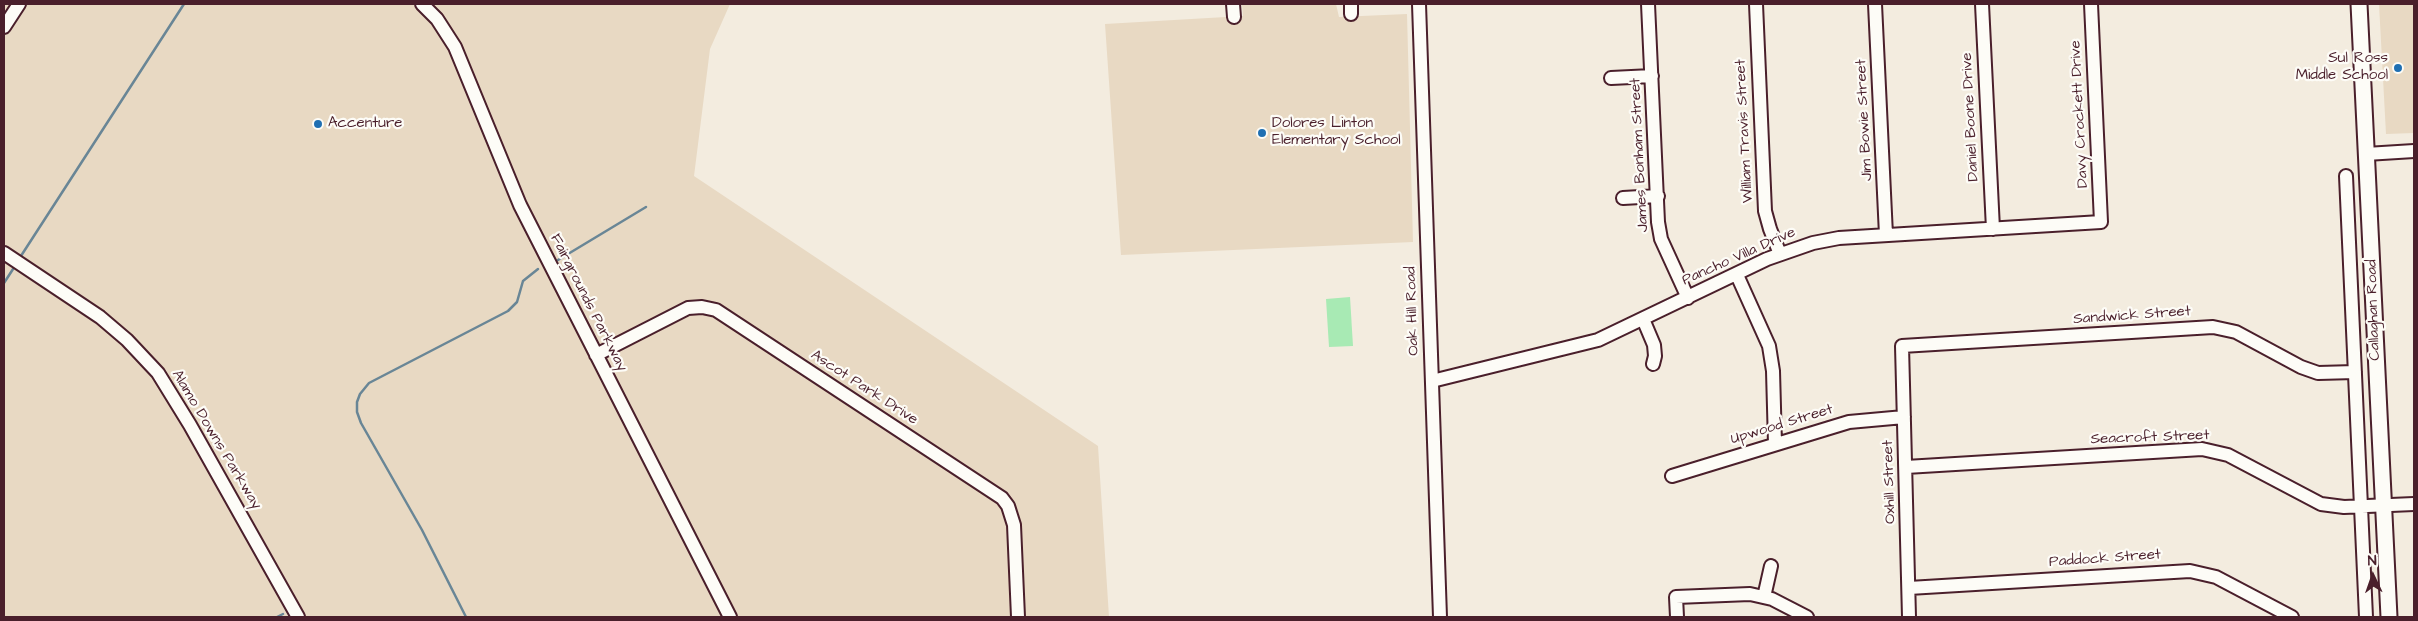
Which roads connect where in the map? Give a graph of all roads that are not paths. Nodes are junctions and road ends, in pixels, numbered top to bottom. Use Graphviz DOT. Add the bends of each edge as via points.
graph roads {
  1 [pos="18,4"];
  2 [pos="422,4"];
  3 [pos="1233,4"];
  4 [pos="1418,4"];
  5 [pos="1648,4"];
  6 [pos="1756,4"];
  7 [pos="1875,4"];
  8 [pos="1982,4"];
  9 [pos="2091,4"];
  10 [pos="2359,4"];
  11 [pos="1234,18"];
  12 [pos="4,26"];
  13 [pos="1652,76"];
  14 [pos="1611,78"];
  15 [pos="2414,151"];
  16 [pos="2366,154"];
  17 [pos="2346,176"];
  18 [pos="1658,196"];
  19 [pos="1623,198"];
  20 [pos="2101,222"];
  21 [pos="1993,229"];
  22 [pos="1886,235"];
  23 [pos="1780,254"];
  24 [pos="7,255"];
  25 [pos="1737,275"];
  26 [pos="1688,298"];
  27 [pos="1643,318"];
  28 [pos="1902,346"];
  29 [pos="596,355"];
  30 [pos="1653,364"];
  31 [pos="2355,372"];
  32 [pos="1432,381"];
  33 [pos="1904,417"];
  34 [pos="1775,444"];
  35 [pos="1906,467"];
  36 [pos="1672,476"];
  37 [pos="2414,504"];
  38 [pos="2383,505"];
  39 [pos="2361,506"];
  40 [pos="1771,566"];
  41 [pos="1909,588"];
  42 [pos="1764,596"];
  43 [pos="298,617"];
  44 [pos="730,617"];
  45 [pos="1018,617"];
  46 [pos="1440,617"];
  47 [pos="1676,617"];
  48 [pos="1807,617"];
  49 [pos="1909,617"];
  50 [pos="2292,617"];
  51 [pos="2366,617"];
  52 [pos="2388,617"];
  1 -- 12 [label="street"];
  2 -- 29 [label="street, Fairgrounds Parkway" via="437,19 455,47 520,205"];
  3 -- 11 [label="street"];
  4 -- 32 [label="street, Oak Hill Road"];
  5 -- 13 [label="street, James Bonham Street"];
  6 -- 23 [label="street, William Travis Street" via="1766,211"];
  7 -- 22 [label="street, Jim Bowie Street"];
  8 -- 21 [label="street, Daniel Boone Drive"];
  9 -- 20 [label="street, Davy Crockett Drive"];
  10 -- 16 [label="main road, Callaghan Road"];
  13 -- 14 [label="street"];
  13 -- 18 [label="street, James Bonham Street"];
  15 -- 16 [label="street"];
  16 -- 38 [label="main road, Callaghan Road"];
  17 -- 31 [label="street, Callaghan Road"];
  18 -- 19 [label="street"];
  18 -- 26 [label="street, James Bonham Street" via="1661,239"];
  20 -- 21 [label="street, Pancho Villa Drive"];
  21 -- 22 [label="street, Pancho Villa Drive"];
  22 -- 23 [label="street, Pancho Villa Drive" via="1840,238"];
  23 -- 25 [label="street, Pancho Villa Drive"];
  24 -- 43 [label="street, Alamo Downs Parkway" via="112,326 158,373"];
  25 -- 26 [label="street, Pancho Villa Drive"];
  25 -- 34 [label="street" via="1769,346"];
  26 -- 27 [label="street, Pancho Villa Drive"];
  27 -- 30 [label="street" via="1654,345"];
  27 -- 32 [label="street, Pancho Villa Drive" via="1589,343"];
  28 -- 31 [label="street, Sandwick Street" via="2213,327 2236,332 2310,370"];
  28 -- 33 [label="street, Oxhill Street"];
  29 -- 44 [label="street, Fairgrounds Parkway"];
  29 -- 45 [label="street, Ascot Park Drive" via="688,308 716,310 1002,498 1014,525"];
  31 -- 39 [label="street, Callaghan Road"];
  32 -- 46 [label="street, Oak Hill Road"];
  33 -- 34 [label="street, Upwood Street" via="1862,419"];
  33 -- 35 [label="street, Oxhill Street"];
  34 -- 36 [label="street, Upwood Street"];
  35 -- 39 [label="street, Seacroft Street" via="2202,449 2228,455 2321,504"];
  35 -- 41 [label="street, Oxhill Street"];
  37 -- 38 [label="street, Seacroft Street"];
  38 -- 39 [label="street, Seacroft Street"];
  38 -- 52 [label="main road, Callaghan Road"];
  39 -- 51 [label="street, Callaghan Road"];
  40 -- 42 [label="street"];
  41 -- 49 [label="street, Oxhill Street"];
  41 -- 50 [label="street, Paddock Street" via="2190,571 2216,577"];
  42 -- 47 [label="street" via="1676,597"];
  42 -- 48 [label="street"];
}
